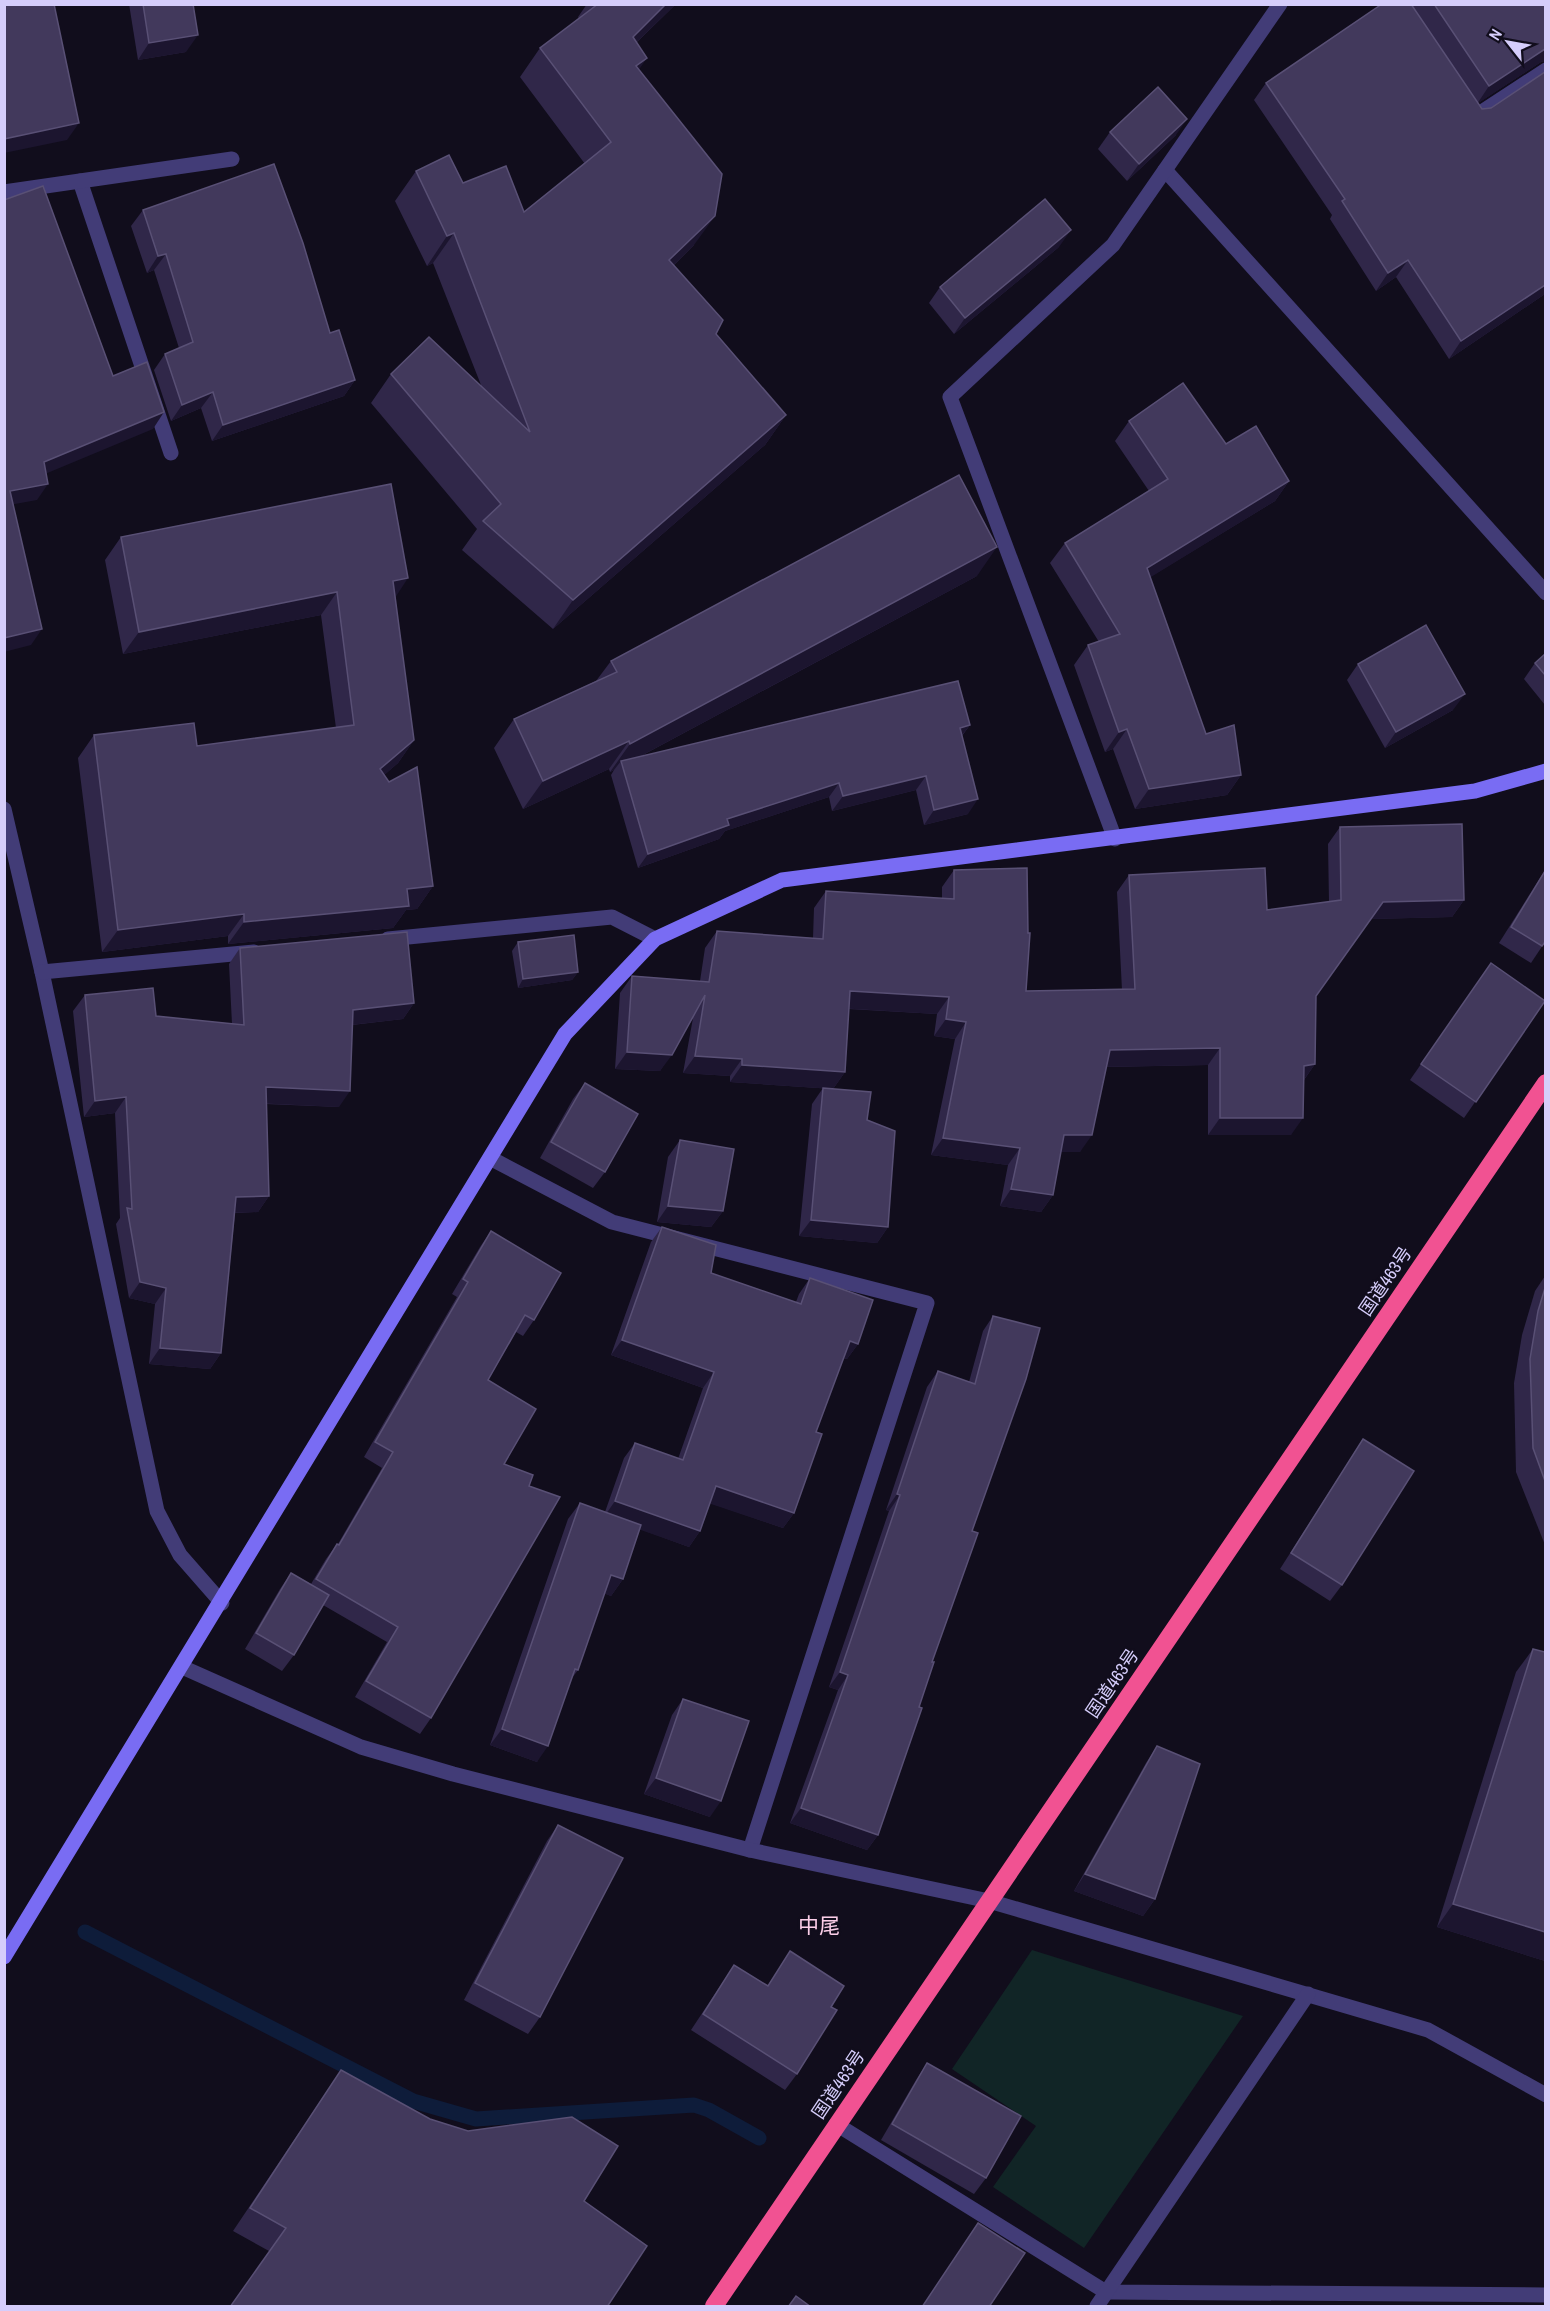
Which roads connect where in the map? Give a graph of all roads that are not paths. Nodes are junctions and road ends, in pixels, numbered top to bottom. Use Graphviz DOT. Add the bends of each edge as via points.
graph roads {
  1 [pos="1280,4"];
  2 [pos="1545,70"];
  3 [pos="1462,98"];
  4 [pos="232,159"];
  5 [pos="1165,170"];
  6 [pos="80,181"];
  7 [pos="4,192"];
  8 [pos="171,453"];
  9 [pos="1545,593"];
  10 [pos="1545,771"];
  11 [pos="4,809"];
  12 [pos="1115,838"];
  13 [pos="655,939"];
  14 [pos="374,940"];
  15 [pos="267,951"];
  16 [pos="42,972"];
  17 [pos="1545,1083"];
  18 [pos="489,1158"];
  19 [pos="222,1603"];
  20 [pos="182,1666"];
  21 [pos="750,1850"];
  22 [pos="989,1901"];
  23 [pos="4,1957"];
  24 [pos="1308,1995"];
  25 [pos="1545,2095"];
  26 [pos="836,2124"];
  27 [pos="1107,2292"];
  28 [pos="1545,2295"];
  29 [pos="714,2307"];
  30 [pos="1097,2307"];
  1 -- 5 [label="street"];
  2 -- 3 [label="street" via="1474,117"];
  4 -- 6 [label="street"];
  5 -- 9 [label="street"];
  5 -- 12 [label="street" via="1113,245 950,397"];
  6 -- 7 [label="street"];
  6 -- 8 [label="street"];
  10 -- 12 [label="street" via="1475,791"];
  11 -- 16 [label="street"];
  12 -- 13 [label="street" via="782,880"];
  13 -- 14 [label="street" via="612,917"];
  13 -- 18 [label="street" via="565,1035"];
  15 -- 16 [label="street"];
  16 -- 19 [label="street" via="157,1511 180,1555"];
  17 -- 22 [label="highway, 国道463号"];
  18 -- 19 [label="street"];
  18 -- 21 [label="street" via="612,1222 927,1303"];
  19 -- 20 [label="street"];
  20 -- 21 [label="street" via="362,1747"];
  20 -- 23 [label="street"];
  21 -- 22 [label="street"];
  22 -- 24 [label="street"];
  22 -- 26 [label="highway, 国道463号"];
  24 -- 25 [label="street" via="1428,2030"];
  24 -- 27 [label="street"];
  26 -- 27 [label="street"];
  26 -- 29 [label="highway, 国道463号"];
  27 -- 28 [label="street"];
  27 -- 30 [label="street"];
}
